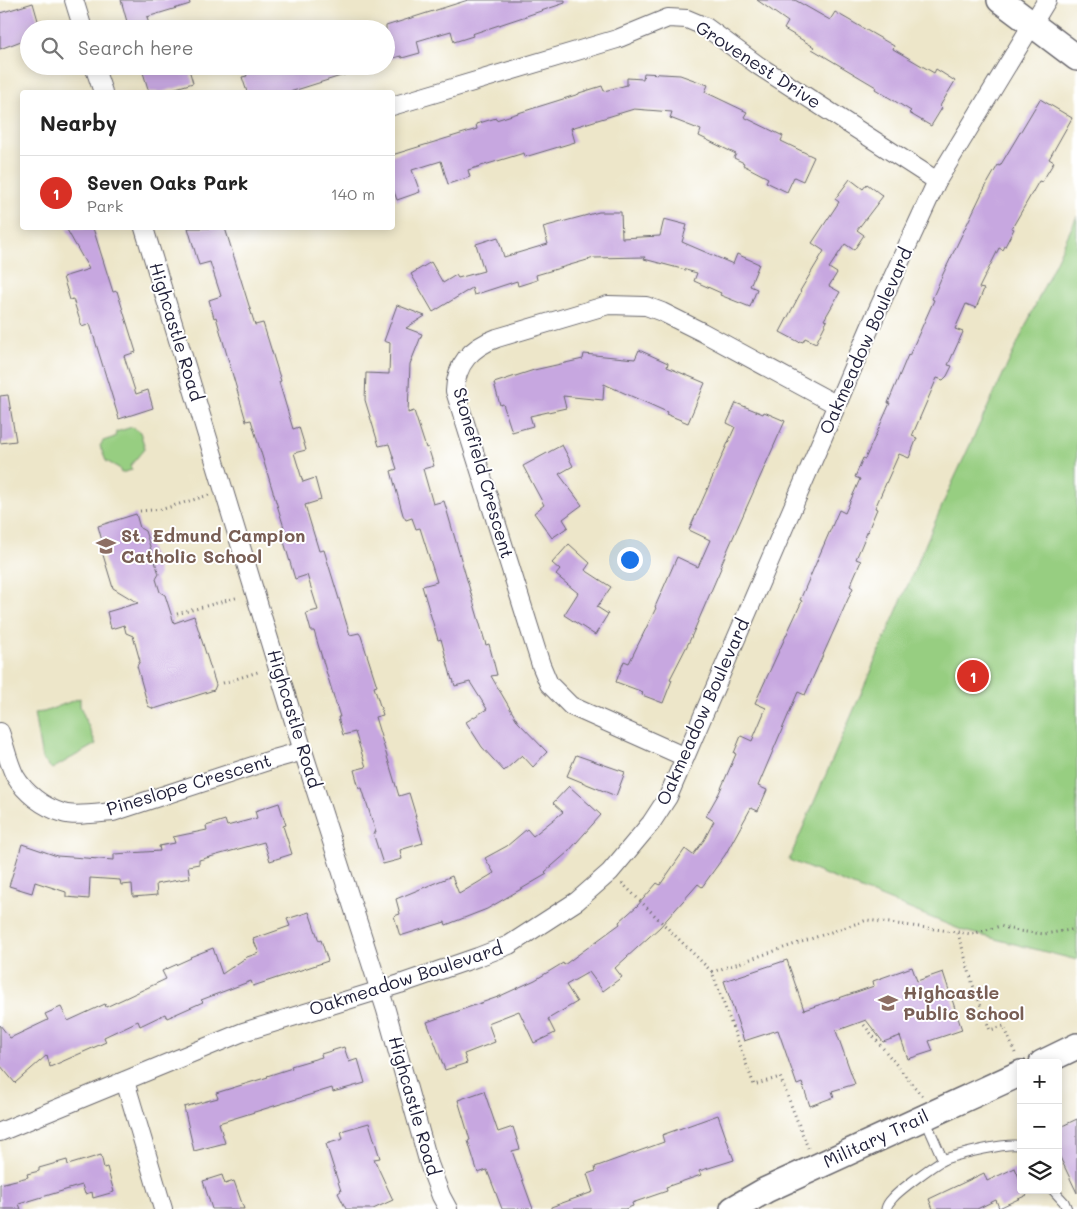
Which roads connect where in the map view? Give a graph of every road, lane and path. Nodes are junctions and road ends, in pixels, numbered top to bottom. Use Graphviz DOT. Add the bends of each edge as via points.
graph roads {
  1 [pos="74,0"];
  2 [pos="1000,0"];
  3 [pos="1047,0"];
  4 [pos="80,20"];
  5 [pos="1032,23"];
  6 [pos="1077,58"];
  7 [pos="97,75"];
  8 [pos="102,90"];
  9 [pos="395,105"];
  10 [pos="937,181"];
  11 [pos="145,230"];
  12 [pos="837,405"];
  13 [pos="224,491"];
  14 [pos="140,511"];
  15 [pos="255,592"];
  16 [pos="177,614"];
  17 [pos="278,666"];
  18 [pos="223,683"];
  19 [pos="0,732"];
  20 [pos="303,751"];
  21 [pos="685,757"];
  22 [pos="610,872"];
  23 [pos="1077,929"];
  24 [pos="958,933"];
  25 [pos="712,972"];
  26 [pos="379,991"];
  27 [pos="864,1025"];
  28 [pos="1077,1046"];
  29 [pos="1050,1059"];
  30 [pos="1017,1060"];
  31 [pos="1017,1064"];
  32 [pos="125,1081"];
  33 [pos="928,1116"];
  34 [pos="1,1131"];
  35 [pos="1017,1144"];
  36 [pos="944,1160"];
  37 [pos="815,1168"];
  38 [pos="1056,1194"];
  39 [pos="163,1209"];
  40 [pos="448,1209"];
  41 [pos="733,1209"];
  42 [pos="886,1209"];
  43 [pos="1068,1209"];
  1 -- 4 [label="street"];
  2 -- 5 [label="street"];
  3 -- 5 [label="street, Oakmeadow Boulevard"];
  5 -- 6 [label="street"];
  5 -- 10 [label="street, Oakmeadow Boulevard"];
  7 -- 8 [label="street"];
  9 -- 10 [label="street, Grovenest Drive" via="617,39 668,18 687,19 706,27 759,66"];
  10 -- 12 [label="street, Oakmeadow Boulevard"];
  11 -- 13 [label="street, Highcastle Road"];
  12 -- 21 [label="street, Oakmeadow Boulevard"];
  12 -- 21 [label="street, Stonefield Crescent" via="702,332 646,306 608,305 490,340 467,356 456,377 455,391 549,684 571,706"];
  13 -- 14 [label="path" via="163,509"];
  13 -- 15 [label="street, Highcastle Road"];
  15 -- 16 [label="path"];
  15 -- 17 [label="street, Highcastle Road"];
  17 -- 18 [label="path"];
  17 -- 20 [label="street, Highcastle Road"];
  19 -- 20 [label="street, Pineslope Crescent" via="16,777 34,799 64,814 112,812"];
  20 -- 26 [label="street, Highcastle Road"];
  21 -- 22 [label="street, Oakmeadow Boulevard" via="668,797 651,824"];
  22 -- 25 [label="path"];
  22 -- 26 [label="street, Oakmeadow Boulevard" via="577,901 509,945"];
  23 -- 24 [label="path" via="1044,934 1000,926 972,934"];
  24 -- 25 [label="path" via="867,920"];
  24 -- 30 [label="path" via="990,1030 1004,1026"];
  25 -- 37 [label="path" via="754,1085 780,1077"];
  26 -- 32 [label="street, Oakmeadow Boulevard" via="243,1032"];
  26 -- 40 [label="street, Highcastle Road" via="429,1164"];
  27 -- 33 [label="path" via="922,1096"];
  28 -- 29 [label="street"];
  31 -- 33 [label="street, Military Trail"];
  32 -- 34 [label="street, Oakmeadow Boulevard"];
  32 -- 39 [label="street"];
  33 -- 36 [label="lane"];
  33 -- 37 [label="street, Military Trail"];
  35 -- 36 [label="lane"];
  36 -- 42 [label="lane" via="898,1193"];
  37 -- 41 [label="street, Military Trail"];
  38 -- 43 [label="lane"];
}
